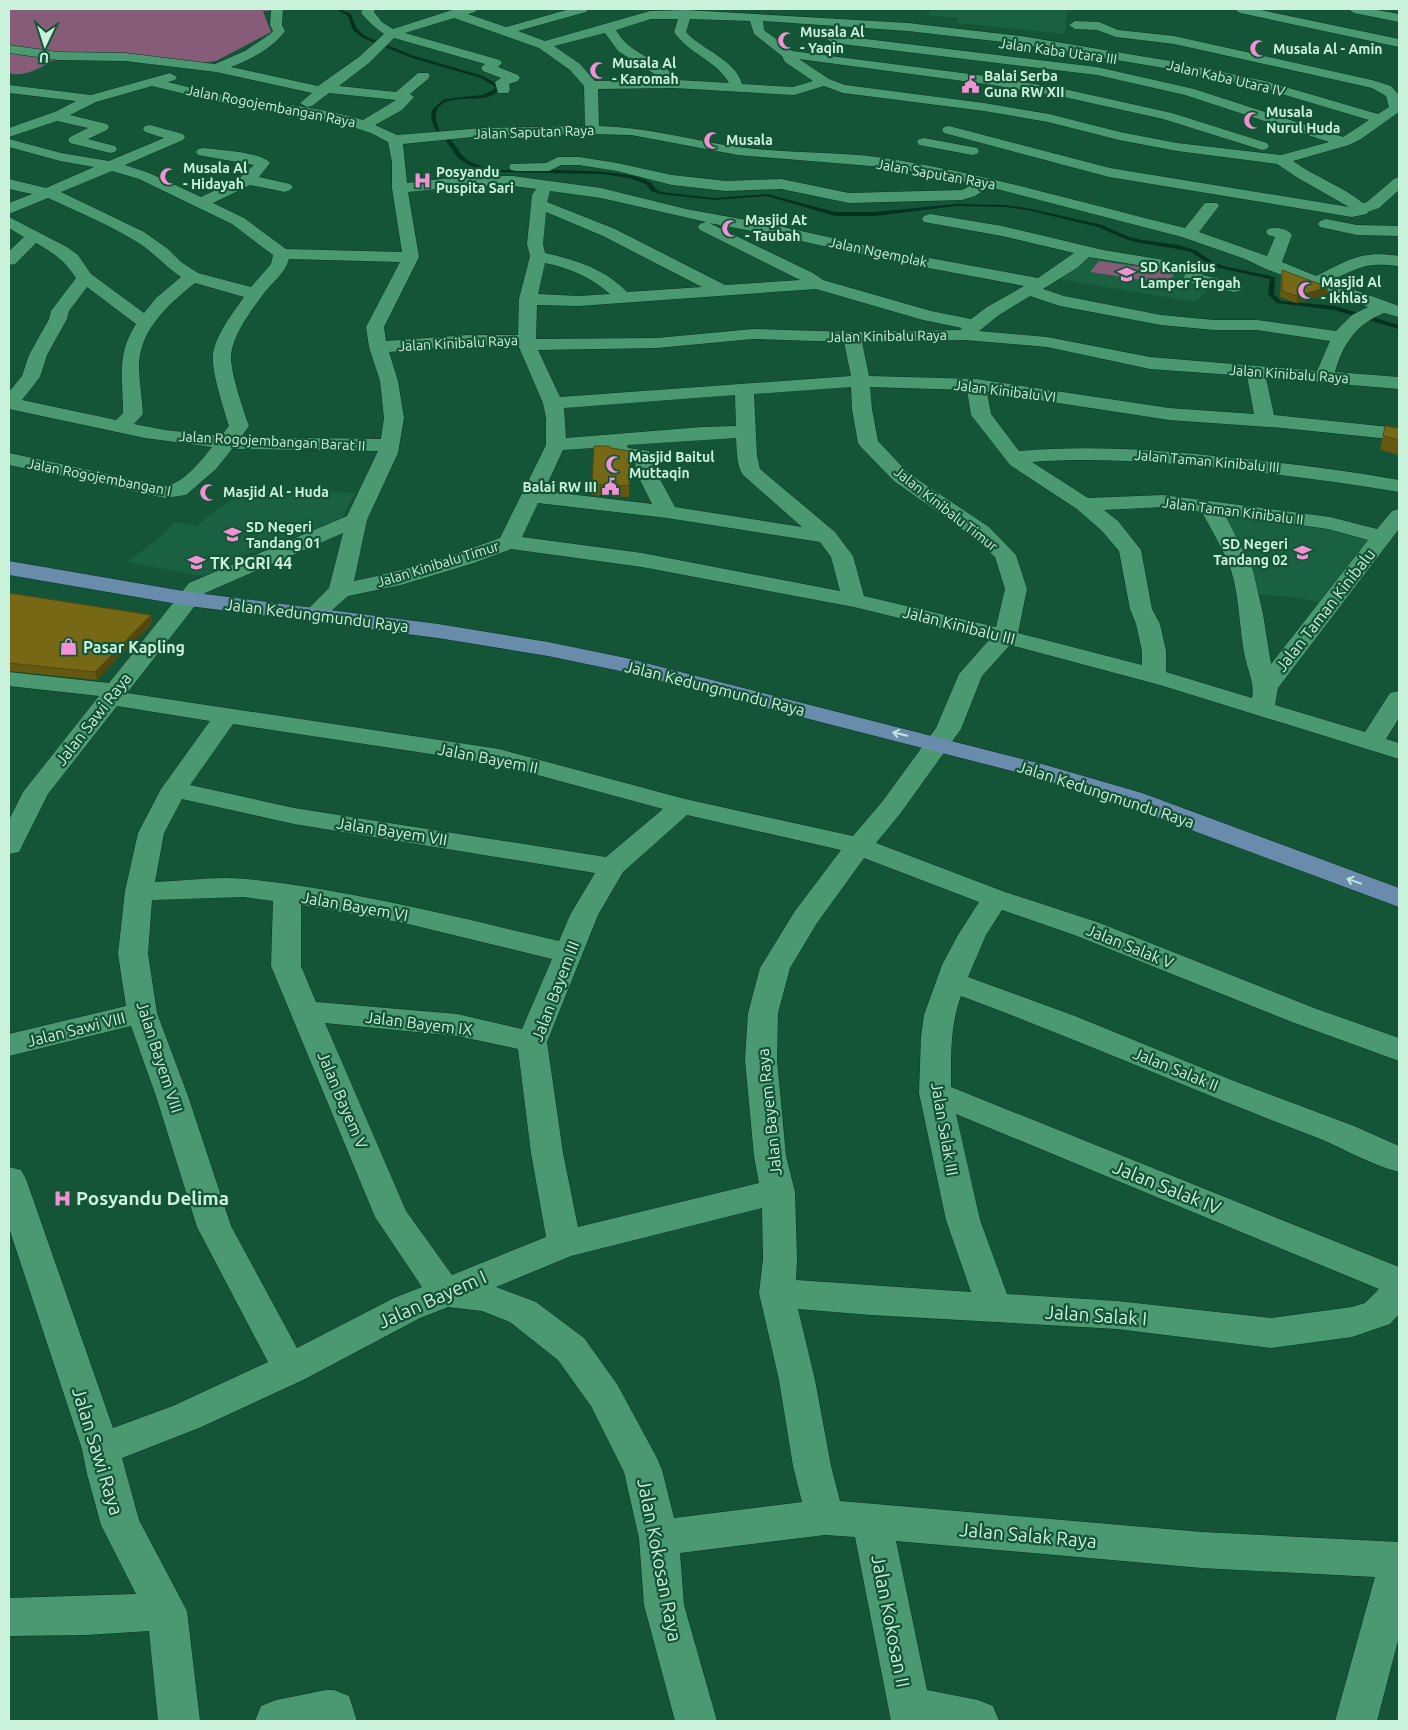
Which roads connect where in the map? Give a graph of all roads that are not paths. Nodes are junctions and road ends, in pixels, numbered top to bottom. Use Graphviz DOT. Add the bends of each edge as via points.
graph roads {
  1 [pos="277,9"];
  2 [pos="369,9"];
  3 [pos="471,9"];
  4 [pos="582,9"];
  5 [pos="1073,9"];
  6 [pos="1240,9"];
  7 [pos="1354,9"];
  8 [pos="1310,12"];
  9 [pos="452,14"];
  10 [pos="686,14"];
  11 [pos="924,15"];
  12 [pos="756,16"];
  13 [pos="1398,17"];
  14 [pos="1294,19"];
  15 [pos="1075,25"];
  16 [pos="1099,26"];
  17 [pos="908,27"];
  18 [pos="609,28"];
  19 [pos="504,31"];
  20 [pos="758,31"];
  21 [pos="1200,33"];
  22 [pos="787,34"];
  23 [pos="816,37"];
  24 [pos="384,42"];
  25 [pos="1399,43"];
  26 [pos="544,46"];
  27 [pos="1070,48"];
  28 [pos="9,49"];
  29 [pos="788,54"];
  30 [pos="1052,65"];
  31 [pos="216,68"];
  32 [pos="423,76"];
  33 [pos="152,82"];
  34 [pos="824,82"];
  35 [pos="674,84"];
  36 [pos="1014,84"];
  37 [pos="591,85"];
  38 [pos="9,89"];
  39 [pos="735,89"];
  40 [pos="1393,89"];
  41 [pos="322,90"];
  42 [pos="503,90"];
  43 [pos="400,95"];
  44 [pos="913,98"];
  45 [pos="91,99"];
  46 [pos="984,107"];
  47 [pos="900,108"];
  48 [pos="298,110"];
  49 [pos="55,116"];
  50 [pos="1381,119"];
  51 [pos="364,125"];
  52 [pos="150,130"];
  53 [pos="592,130"];
  54 [pos="949,130"];
  55 [pos="637,132"];
  56 [pos="9,133"];
  57 [pos="394,140"];
  58 [pos="1344,142"];
  59 [pos="9,143"];
  60 [pos="203,152"];
  61 [pos="139,155"];
  62 [pos="1082,155"];
  63 [pos="1286,158"];
  64 [pos="597,163"];
  65 [pos="895,164"];
  66 [pos="113,166"];
  67 [pos="506,166"];
  68 [pos="1056,173"];
  69 [pos="1206,173"];
  70 [pos="519,174"];
  71 [pos="248,180"];
  72 [pos="987,182"];
  73 [pos="1399,182"];
  74 [pos="9,184"];
  75 [pos="546,185"];
  76 [pos="1290,185"];
  77 [pos="285,187"];
  78 [pos="400,188"];
  79 [pos="50,193"];
  80 [pos="1338,193"];
  81 [pos="201,203"];
  82 [pos="539,204"];
  83 [pos="1193,204"];
  84 [pos="1211,206"];
  85 [pos="9,209"];
  86 [pos="1361,209"];
  87 [pos="686,214"];
  88 [pos="930,219"];
  89 [pos="9,222"];
  90 [pos="1399,231"];
  91 [pos="1274,232"];
  92 [pos="1188,234"];
  93 [pos="34,236"];
  94 [pos="1085,252"];
  95 [pos="282,254"];
  96 [pos="538,256"];
  97 [pos="411,257"];
  98 [pos="9,260"];
  99 [pos="1399,261"];
  100 [pos="1272,265"];
  101 [pos="192,277"];
  102 [pos="85,278"];
  103 [pos="1316,282"];
  104 [pos="817,284"];
  105 [pos="1035,287"];
  106 [pos="1234,287"];
  107 [pos="721,290"];
  108 [pos="255,293"];
  109 [pos="623,298"];
  110 [pos="528,299"];
  111 [pos="1376,313"];
  112 [pos="145,322"];
  113 [pos="969,330"];
  114 [pos="852,337"];
  115 [pos="1342,337"];
  116 [pos="527,343"];
  117 [pos="378,347"];
  118 [pos="1256,372"];
  119 [pos="1325,376"];
  120 [pos="860,381"];
  121 [pos="1399,383"];
  122 [pos="976,385"];
  123 [pos="744,389"];
  124 [pos="10,403"];
  125 [pos="553,403"];
  126 [pos="1265,420"];
  127 [pos="120,426"];
  128 [pos="746,432"];
  129 [pos="1399,434"];
  130 [pos="615,440"];
  131 [pos="228,442"];
  132 [pos="388,444"];
  133 [pos="556,445"];
  134 [pos="1014,457"];
  135 [pos="9,459"];
  136 [pos="1399,486"];
  137 [pos="532,496"];
  138 [pos="1084,505"];
  139 [pos="1209,507"];
  140 [pos="668,512"];
  141 [pos="1399,515"];
  142 [pos="356,520"];
  143 [pos="827,537"];
  144 [pos="1380,537"];
  145 [pos="509,542"];
  146 [pos="9,555"];
  147 [pos="9,568"];
  148 [pos="193,594"];
  149 [pos="854,600"];
  150 [pos="327,603"];
  151 [pos="1005,637"];
  152 [pos="1258,657"];
  153 [pos="1283,664"];
  154 [pos="1154,676"];
  155 [pos="9,679"];
  156 [pos="1266,687"];
  157 [pos="113,695"];
  158 [pos="1399,698"];
  159 [pos="1262,710"];
  160 [pos="226,716"];
  161 [pos="943,736"];
  162 [pos="1372,742"];
  163 [pos="1399,751"];
  164 [pos="174,789"];
  165 [pos="682,806"];
  166 [pos="9,846"];
  167 [pos="859,846"];
  168 [pos="612,867"];
  169 [pos="1399,880"];
  170 [pos="139,891"];
  171 [pos="287,894"];
  172 [pos="995,898"];
  173 [pos="1399,898"];
  174 [pos="568,953"];
  175 [pos="952,982"];
  176 [pos="305,1011"];
  177 [pos="142,1012"];
  178 [pos="532,1042"];
  179 [pos="9,1045"];
  180 [pos="1399,1050"];
  181 [pos="935,1094"];
  182 [pos="1399,1160"];
  183 [pos="9,1179"];
  184 [pos="778,1192"];
  185 [pos="564,1244"];
  186 [pos="1399,1284"];
  187 [pos="445,1292"];
  188 [pos="777,1293"];
  189 [pos="994,1308"];
  190 [pos="290,1369"];
  191 [pos="101,1449"];
  192 [pos="825,1516"];
  193 [pos="872,1521"];
  194 [pos="659,1538"];
  195 [pos="1399,1561"];
  196 [pos="167,1611"];
  197 [pos="9,1617"];
  198 [pos="910,1714"];
  199 [pos="179,1721"];
  200 [pos="276,1721"];
  201 [pos="336,1721"];
  202 [pos="696,1721"];
  203 [pos="978,1721"];
  204 [pos="1356,1721"];
  1 -- 31 [label="street" via="277,36 258,49"];
  2 -- 24 [label="street" via="367,13 378,25"];
  3 -- 9 [label="street"];
  4 -- 19 [label="street"];
  5 -- 15 [label="street"];
  6 -- 14 [label="street"];
  7 -- 13 [label="street"];
  8 -- 14 [label="street"];
  9 -- 19 [label="street"];
  9 -- 24 [label="street"];
  10 -- 12 [label="street, Jalan Kaba Utara IV"];
  10 -- 18 [label="street, Jalan Kaba Utara IV" via="650,15"];
  10 -- 39 [label="street" via="680,32 690,44 723,66 736,82"];
  11 -- 17 [label="street"];
  12 -- 17 [label="street, Jalan Kaba Utara IV"];
  12 -- 20 [label="street"];
  14 -- 25 [label="street"];
  15 -- 16 [label="street"];
  15 -- 27 [label="street"];
  16 -- 21 [label="street"];
  16 -- 40 [label="street" via="1116,33 1174,40"];
  17 -- 27 [label="street, Jalan Kaba Utara IV"];
  18 -- 26 [label="street, Jalan Kaba Utara IV"];
  18 -- 35 [label="street" via="626,53 663,72"];
  19 -- 26 [label="street"];
  20 -- 22 [label="street"];
  20 -- 29 [label="street"];
  23 -- 30 [label="street, Jalan Kaba Utara III"];
  24 -- 41 [label="street"];
  24 -- 42 [label="street" via="495,63 488,68 514,78 502,82"];
  26 -- 37 [label="street" via="575,67"];
  27 -- 30 [label="street"];
  27 -- 50 [label="street, Jalan Kaba Utara IV" via="1265,85"];
  28 -- 31 [label="street" via="58,56 125,57"];
  29 -- 34 [label="street" via="790,59"];
  29 -- 36 [label="street"];
  30 -- 36 [label="street"];
  30 -- 58 [label="street, Jalan Kaba Utara III" via="1097,71 1189,92"];
  31 -- 33 [label="street"];
  31 -- 41 [label="street"];
  32 -- 43 [label="street"];
  33 -- 45 [label="street"];
  33 -- 48 [label="street, Jalan Rogojembangan Raya" via="230,100"];
  34 -- 39 [label="street" via="794,91"];
  34 -- 44 [label="street" via="842,89"];
  35 -- 37 [label="street"];
  35 -- 39 [label="street"];
  36 -- 46 [label="street"];
  36 -- 63 [label="street" via="1167,116"];
  37 -- 53 [label="street" via="597,100"];
  38 -- 45 [label="street"];
  40 -- 50 [label="street" via="1396,108"];
  41 -- 43 [label="street"];
  41 -- 48 [label="street"];
  43 -- 51 [label="street" via="406,96 406,100"];
  44 -- 46 [label="street"];
  44 -- 47 [label="street"];
  45 -- 49 [label="street"];
  46 -- 63 [label="street" via="1176,147"];
  48 -- 51 [label="street, Jalan Rogojembangan Raya"];
  49 -- 56 [label="street"];
  49 -- 61 [label="street" via="102,127 77,137 77,142"];
  50 -- 58 [label="street"];
  51 -- 57 [label="street, Jalan Rogojembangan Raya"];
  52 -- 61 [label="street" via="178,137"];
  53 -- 55 [label="street, Jalan Saputan Raya"];
  53 -- 57 [label="street, Jalan Saputan Raya"];
  54 -- 86 [label="street" via="1072,163 1152,180 1352,212"];
  55 -- 64 [label="street"];
  55 -- 65 [label="street, Jalan Saputan Raya" via="738,151"];
  57 -- 78 [label="street"];
  58 -- 63 [label="street"];
  59 -- 66 [label="street" via="60,157"];
  60 -- 71 [label="street" via="263,163"];
  61 -- 66 [label="street"];
  62 -- 69 [label="street" via="1130,167"];
  63 -- 80 [label="street" via="1303,175"];
  64 -- 70 [label="street" via="561,161"];
  64 -- 72 [label="street" via="672,180 726,186 781,184 855,199 962,195"];
  65 -- 68 [label="street" via="920,144 975,152"];
  65 -- 72 [label="street, Jalan Saputan Raya"];
  66 -- 79 [label="street"];
  66 -- 81 [label="street"];
  67 -- 70 [label="street"];
  70 -- 75 [label="street, Jalan Ngemplak"];
  70 -- 78 [label="street, Jalan Ngemplak"];
  71 -- 77 [label="street"];
  71 -- 81 [label="street"];
  72 -- 92 [label="street, Jalan Saputan Raya"];
  73 -- 86 [label="street" via="1373,205"];
  74 -- 79 [label="street"];
  75 -- 82 [label="street"];
  75 -- 87 [label="street, Jalan Ngemplak" via="623,197"];
  76 -- 80 [label="street"];
  78 -- 97 [label="street"];
  79 -- 85 [label="street"];
  79 -- 101 [label="street" via="148,240 175,266"];
  80 -- 86 [label="street"];
  81 -- 95 [label="street" via="238,221"];
  82 -- 96 [label="street" via="534,244"];
  82 -- 107 [label="street" via="619,236"];
  83 -- 84 [label="street"];
  84 -- 90 [label="street" via="1232,206 1357,230"];
  84 -- 92 [label="street"];
  87 -- 104 [label="street, Jalan Ngemplak" via="698,224"];
  87 -- 105 [label="street, Jalan Ngemplak"];
  88 -- 94 [label="street" via="1002,231"];
  89 -- 93 [label="street"];
  91 -- 100 [label="street" via="1284,235"];
  92 -- 100 [label="street, Jalan Saputan Raya"];
  93 -- 98 [label="street"];
  93 -- 102 [label="street" via="72,258"];
  94 -- 105 [label="street"];
  94 -- 106 [label="street" via="1195,270 1192,278"];
  95 -- 97 [label="street"];
  95 -- 108 [label="street" via="279,265"];
  96 -- 109 [label="street" via="604,279"];
  96 -- 110 [label="street"];
  97 -- 117 [label="street" via="374,327"];
  99 -- 103 [label="street" via="1366,259"];
  100 -- 103 [label="street, Jalan Saputan Raya"];
  101 -- 108 [label="street"];
  101 -- 112 [label="street"];
  102 -- 112 [label="street"];
  102 -- 124 [label="street" via="60,311 31,377"];
  103 -- 111 [label="street, Jalan Saputan Raya"];
  104 -- 107 [label="street, Jalan Ngemplak"];
  104 -- 113 [label="street, Jalan Ngemplak"];
  105 -- 113 [label="street" via="1012,297"];
  105 -- 115 [label="street, Jalan Ngemplak" via="1060,301 1161,320 1257,325"];
  107 -- 109 [label="street, Jalan Ngemplak"];
  108 -- 131 [label="street" via="236,322 222,355 228,391 239,426"];
  109 -- 110 [label="street, Jalan Ngemplak" via="579,301"];
  110 -- 116 [label="street"];
  111 -- 115 [label="street"];
  112 -- 127 [label="street" via="131,356 134,414"];
  113 -- 114 [label="street, Jalan Kinibalu Raya"];
  113 -- 118 [label="street, Jalan Kinibalu Raya" via="1150,362"];
  114 -- 116 [label="street, Jalan Kinibalu Raya" via="753,334 657,343"];
  114 -- 120 [label="street, Jalan Kinibalu Timur"];
  115 -- 119 [label="street"];
  116 -- 117 [label="street, Jalan Kinibalu Raya" via="468,340"];
  116 -- 125 [label="street, Jalan Kinibalu Timur"];
  117 -- 132 [label="street" via="389,381 394,418"];
  118 -- 119 [label="street, Jalan Kinibalu Raya"];
  118 -- 126 [label="street"];
  119 -- 121 [label="street, Jalan Kinibalu Raya"];
  120 -- 122 [label="street, Jalan Kinibalu VI"];
  120 -- 123 [label="street, Jalan Kinibalu VI"];
  120 -- 151 [label="street, Jalan Kinibalu Timur" via="868,442 901,477 981,532 1005,555 1016,589"];
  122 -- 126 [label="street, Jalan Kinibalu VI" via="1170,414"];
  122 -- 134 [label="street" via="981,415"];
  123 -- 125 [label="street, Jalan Kinibalu VI"];
  123 -- 128 [label="street"];
  124 -- 127 [label="street, Jalan Rogojembangan Barat II"];
  125 -- 133 [label="street, Jalan Kinibalu Timur"];
  126 -- 129 [label="street, Jalan Kinibalu VI"];
  127 -- 131 [label="street, Jalan Rogojembangan Barat II" via="166,436"];
  128 -- 130 [label="street"];
  128 -- 143 [label="street" via="750,471"];
  130 -- 133 [label="street"];
  130 -- 140 [label="street" via="619,452 642,455 646,472"];
  131 -- 132 [label="street, Jalan Rogojembangan Barat II"];
  131 -- 135 [label="street, Jalan Rogojembangan I" via="209,465 179,492"];
  132 -- 142 [label="street" via="388,453"];
  133 -- 137 [label="street, Jalan Kinibalu Timur"];
  134 -- 136 [label="street, Jalan Taman Kinibalu III" via="1119,453 1331,474"];
  134 -- 138 [label="street"];
  137 -- 140 [label="street"];
  137 -- 145 [label="street, Jalan Kinibalu Timur"];
  138 -- 139 [label="street, Jalan Taman Kinibalu II" via="1163,501"];
  138 -- 154 [label="street" via="1110,526 1130,550 1141,609 1154,651"];
  139 -- 144 [label="street, Jalan Taman Kinibalu II" via="1330,523"];
  139 -- 152 [label="street" via="1242,570"];
  140 -- 143 [label="street"];
  141 -- 144 [label="street, Jalan Taman Kinibalu"];
  142 -- 148 [label="street"];
  142 -- 150 [label="street" via="349,558"];
  143 -- 149 [label="street" via="842,556"];
  144 -- 153 [label="street, Jalan Taman Kinibalu"];
  145 -- 149 [label="street, Jalan Kinibalu III" via="642,560"];
  145 -- 150 [label="street, Jalan Kinibalu Timur"];
  146 -- 148 [label="main road, Jalan Kedungmundu Raya"];
  147 -- 148 [label="main road, Jalan Kedungmundu Raya"];
  148 -- 150 [label="main road, Jalan Kedungmundu Raya"];
  148 -- 157 [label="street, Jalan Sawi Raya"];
  149 -- 151 [label="street, Jalan Kinibalu III"];
  150 -- 161 [label="main road, Jalan Kedungmundu Raya" via="438,631 597,659"];
  151 -- 154 [label="street, Jalan Kinibalu III"];
  151 -- 161 [label="street, Jalan Kinibalu Timur" via="971,674"];
  152 -- 153 [label="street"];
  152 -- 156 [label="street"];
  153 -- 156 [label="street, Jalan Taman Kinibalu"];
  154 -- 159 [label="street, Jalan Kinibalu III"];
  155 -- 157 [label="street, Jalan Bayem II"];
  156 -- 159 [label="street, Jalan Taman Kinibalu"];
  157 -- 160 [label="street, Jalan Bayem II"];
  157 -- 166 [label="street, Jalan Sawi Raya" via="36,792"];
  158 -- 162 [label="street"];
  159 -- 162 [label="street, Jalan Kinibalu III"];
  160 -- 164 [label="street, Jalan Bayem VIII"];
  160 -- 165 [label="street, Jalan Bayem II" via="499,756"];
  161 -- 167 [label="street, Jalan Bayem Raya"];
  161 -- 169 [label="main road, Jalan Kedungmundu Raya" via="1147,790"];
  173 -- 161 [label="main road, Jalan Kedungmundu Raya, one-way" via="1133,799 1033,769"];
  162 -- 163 [label="street, Jalan Kinibalu III"];
  164 -- 168 [label="street, Jalan Bayem VII" via="294,816"];
  164 -- 170 [label="street, Jalan Bayem VIII" via="151,833"];
  165 -- 167 [label="street, Jalan Bayem II"];
  165 -- 168 [label="street, Jalan Bayem III"];
  167 -- 172 [label="street, Jalan Salak V"];
  167 -- 184 [label="street, Jalan Bayem Raya" via="805,918 775,968 763,1013 761,1060 770,1156"];
  168 -- 174 [label="street, Jalan Bayem III" via="584,915"];
  170 -- 171 [label="street, Jalan Bayem VI" via="244,888"];
  170 -- 177 [label="street, Jalan Bayem VIII" via="133,954"];
  171 -- 174 [label="street, Jalan Bayem VI" via="404,914"];
  171 -- 176 [label="street, Jalan Bayem V" via="286,966"];
  172 -- 175 [label="street, Jalan Salak III" via="972,935"];
  172 -- 180 [label="street, Jalan Salak V" via="1087,929"];
  174 -- 178 [label="street, Jalan Bayem III"];
  175 -- 181 [label="street, Jalan Salak III" via="939,1015"];
  175 -- 182 [label="street, Jalan Salak II" via="1344,1134"];
  176 -- 178 [label="street, Jalan Bayem IX" via="457,1025"];
  176 -- 187 [label="street, Jalan Bayem V" via="392,1217"];
  177 -- 179 [label="street, Jalan Sawi VIII"];
  177 -- 190 [label="street, Jalan Bayem VIII" via="214,1227"];
  178 -- 185 [label="street, Jalan Bayem III" via="547,1153"];
  181 -- 186 [label="street, Jalan Salak IV"];
  181 -- 189 [label="street, Jalan Salak III" via="963,1220"];
  183 -- 191 [label="street, Jalan Sawi Raya"];
  184 -- 185 [label="street, Jalan Bayem I"];
  184 -- 188 [label="street, Jalan Bayem Raya" via="780,1259"];
  185 -- 187 [label="street, Jalan Bayem I"];
  186 -- 189 [label="street, Jalan Salak I" via="1393,1298 1378,1314 1352,1322 1271,1333 1117,1315"];
  187 -- 190 [label="street, Jalan Bayem I" via="407,1308"];
  187 -- 194 [label="street, Jalan Kokosan Raya" via="484,1297 523,1312 571,1348 604,1395 643,1470"];
  188 -- 189 [label="street, Jalan Salak I"];
  188 -- 192 [label="street, Jalan Bayem Raya"];
  190 -- 191 [label="street, Jalan Bayem I" via="186,1418"];
  191 -- 196 [label="street, Jalan Sawi Raya" via="121,1525"];
  192 -- 193 [label="street, Jalan Salak Raya"];
  192 -- 194 [label="street, Jalan Salak Raya"];
  193 -- 195 [label="street, Jalan Salak Raya" via="1202,1550"];
  193 -- 198 [label="street, Jalan Kokosan II"];
  194 -- 202 [label="street, Jalan Kokosan Raya" via="664,1605"];
  195 -- 204 [label="street"];
  196 -- 197 [label="street"];
  196 -- 199 [label="street, Jalan Sawi Raya"];
  198 -- 203 [label="street"];
  200 -- 201 [label="street" via="326,1711 334,1711"];
}
